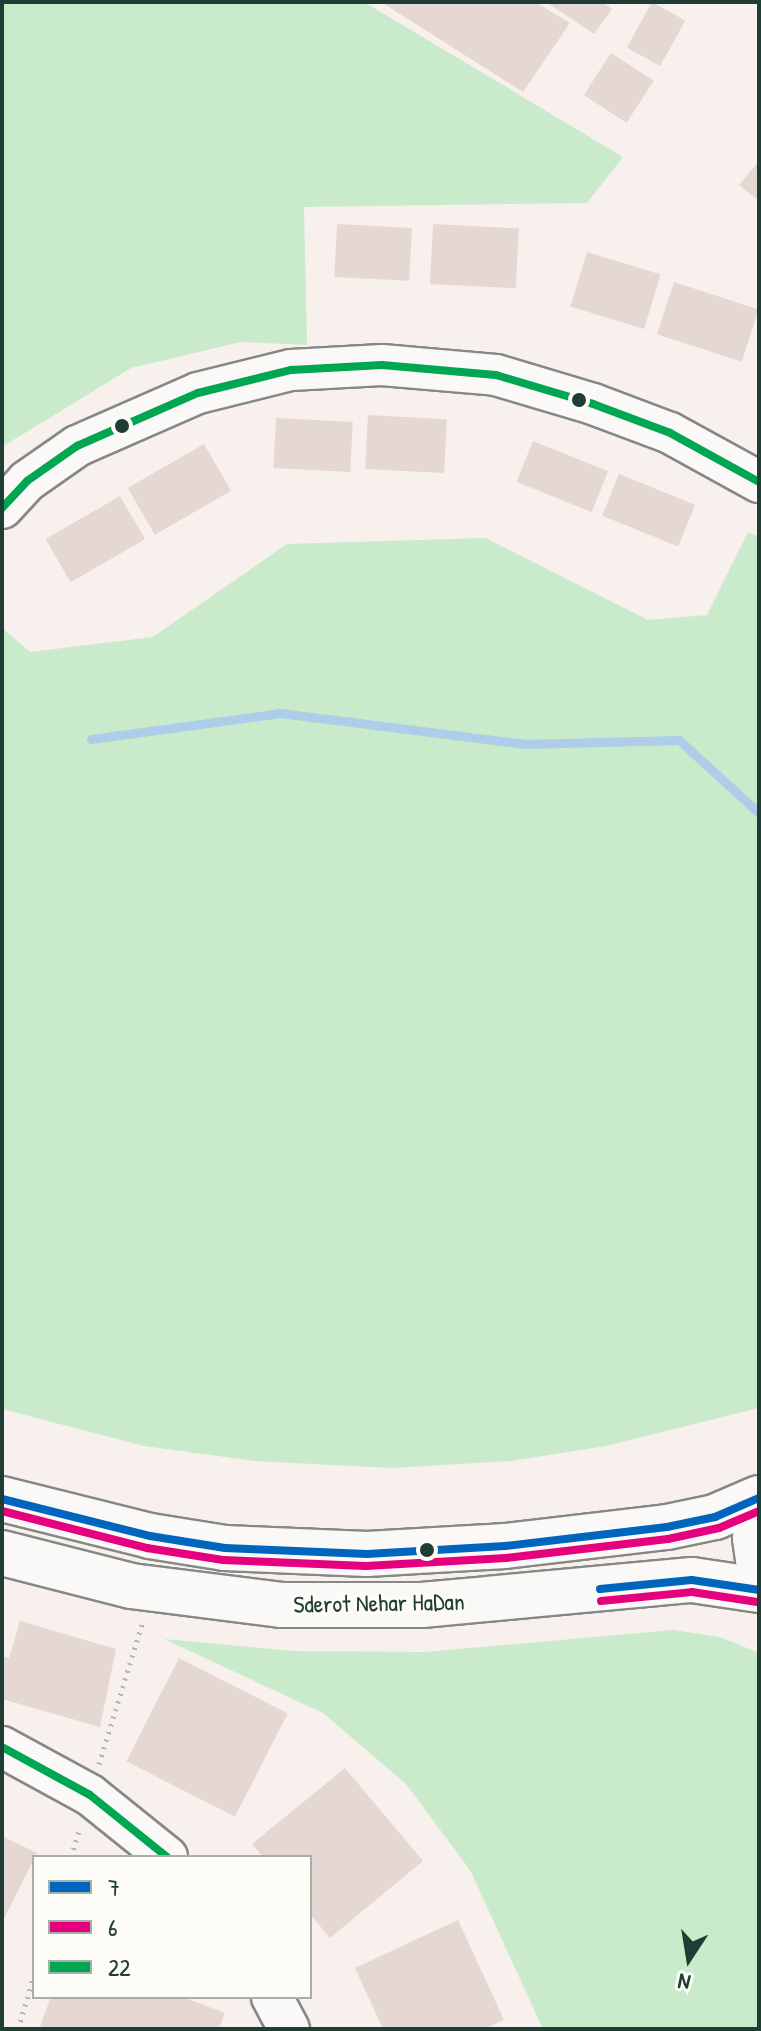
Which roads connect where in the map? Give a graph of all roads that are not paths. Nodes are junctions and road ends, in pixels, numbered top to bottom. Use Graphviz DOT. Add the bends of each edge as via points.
graph roads {
  1 [pos="759,482"];
  2 [pos="2,508"];
  3 [pos="759,1498"];
  4 [pos="2,1499"];
  5 [pos="759,1516"];
  6 [pos="2,1553"];
  7 [pos="759,1566"];
  8 [pos="759,1590"];
  9 [pos="2,1747"];
  10 [pos="165,1855"];
  11 [pos="273,1999"];
  12 [pos="289,2029"];
  1 -- 2 [label="street" via="670,433 593,404 496,375 382,365 291,370 198,393 77,446 27,481"];
  3 -- 4 [label="main road, Sderot Nehar HaDan" via="715,1517 667,1527 505,1546 367,1554 210,1545 71,1519"];
  5 -- 7 [label="main road"];
  6 -- 8 [label="main road, Sderot Nehar HaDan" via="153,1589 281,1605 492,1601 677,1581"];
  9 -- 10 [label="street" via="90,1795"];
  11 -- 12 [label="street"];
}
